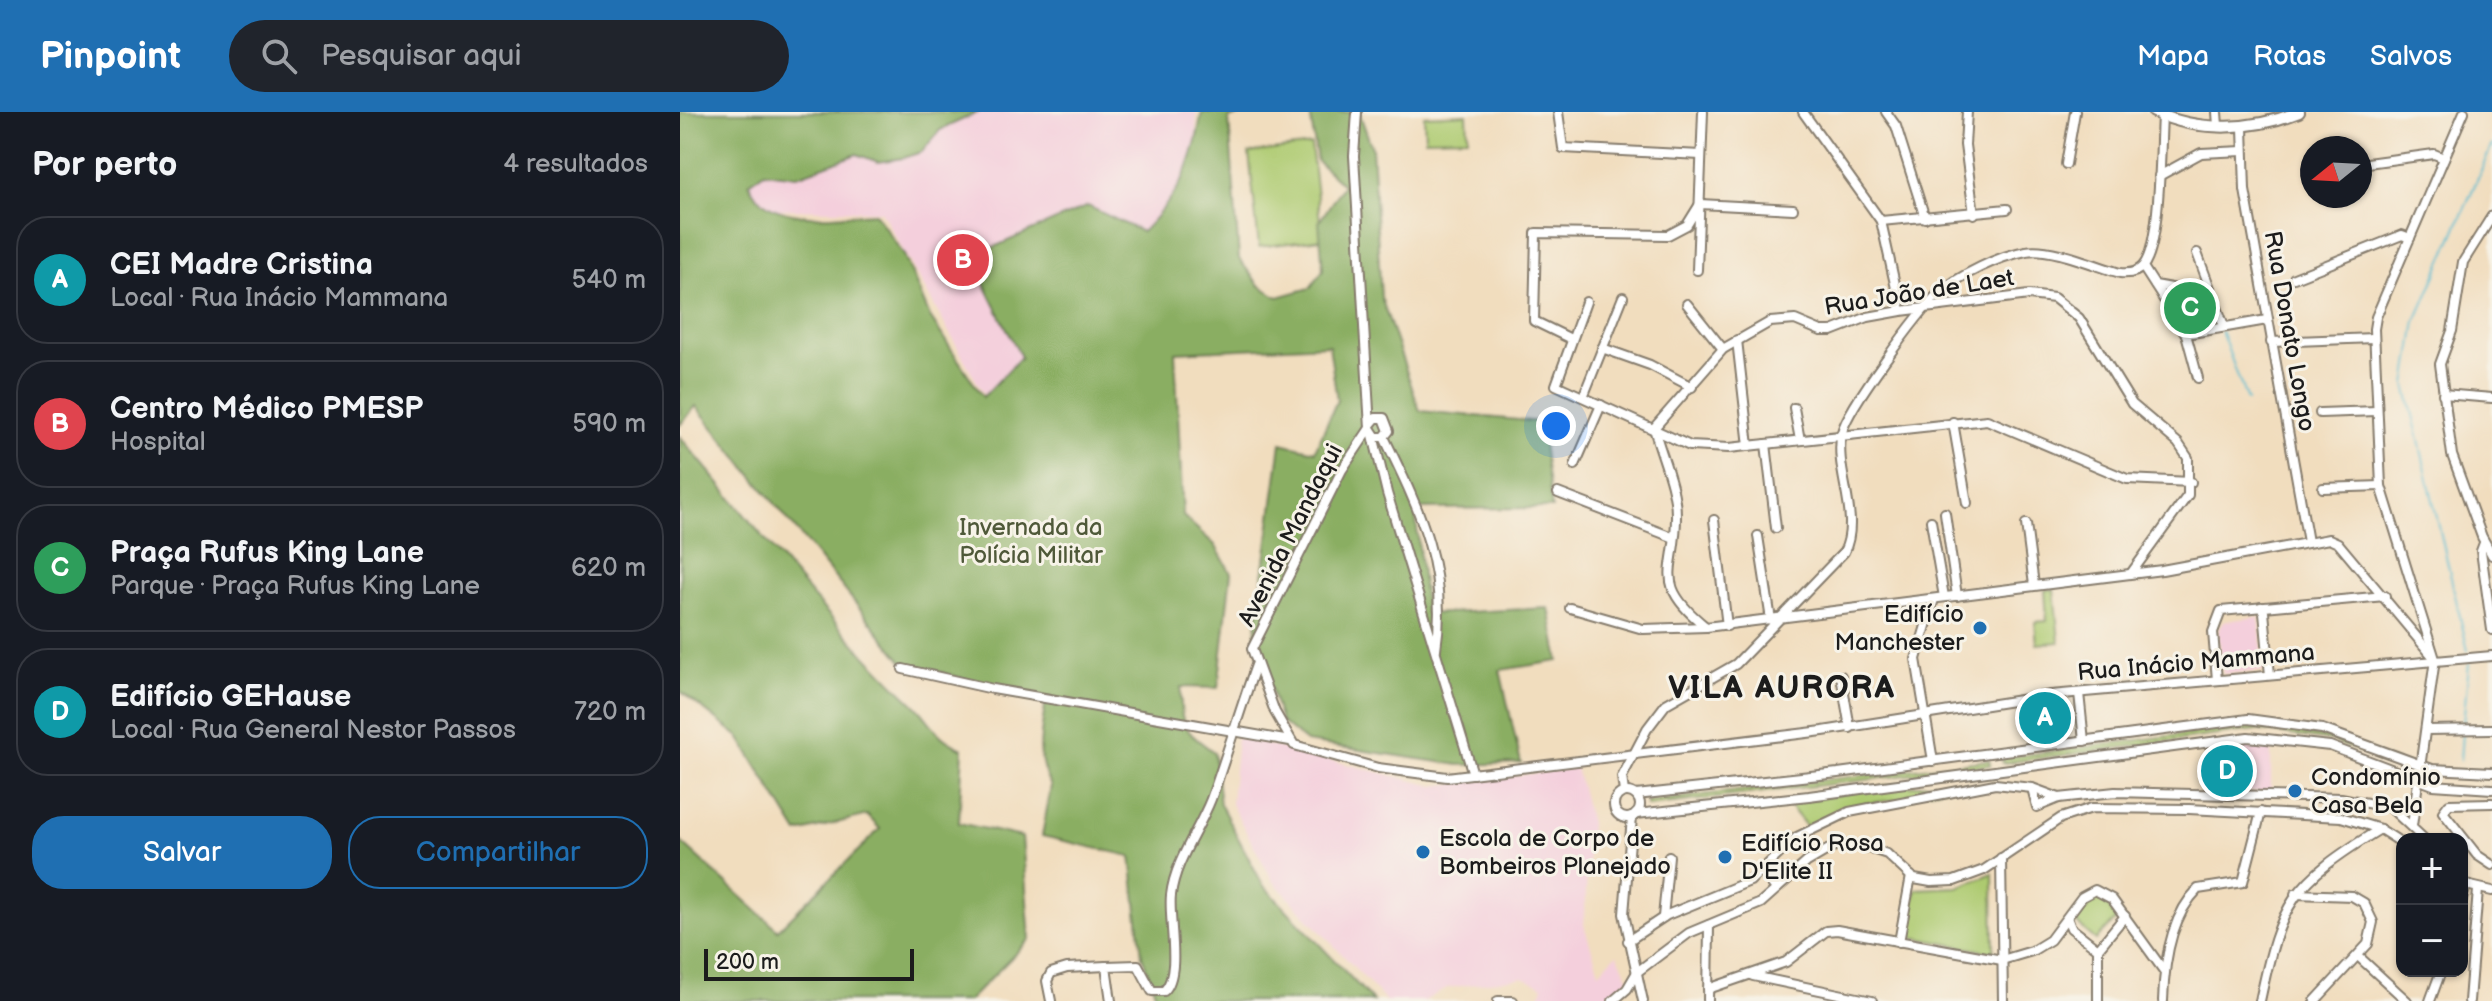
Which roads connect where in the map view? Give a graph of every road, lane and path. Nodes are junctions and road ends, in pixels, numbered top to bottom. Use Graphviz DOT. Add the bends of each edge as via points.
graph roads {
  1 [pos="1357,112"];
  2 [pos="1558,112"];
  3 [pos="1703,112"];
  4 [pos="1803,112"];
  5 [pos="1886,112"];
  6 [pos="1967,112"];
  7 [pos="2075,112"];
  8 [pos="2217,112"];
  9 [pos="2299,112"];
  10 [pos="2464,112"];
  11 [pos="2158,114"];
  12 [pos="2218,126"];
  13 [pos="2243,127"];
  14 [pos="2243,151"];
  15 [pos="1701,155"];
  16 [pos="2444,158"];
  17 [pos="2372,162"];
  18 [pos="2066,164"];
  19 [pos="2159,176"];
  20 [pos="1700,204"];
  21 [pos="1793,209"];
  22 [pos="2007,209"];
  23 [pos="1974,214"];
  24 [pos="2492,216"];
  25 [pos="1925,218"];
  26 [pos="1881,221"];
  27 [pos="2410,238"];
  28 [pos="2197,253"];
  29 [pos="2143,267"];
  30 [pos="1697,270"];
  31 [pos="2294,278"];
  32 [pos="2155,285"];
  33 [pos="1623,297"];
  34 [pos="1586,302"];
  35 [pos="1687,304"];
  36 [pos="1927,308"];
  37 [pos="1901,311"];
  38 [pos="2267,320"];
  39 [pos="2218,327"];
  40 [pos="2186,334"];
  41 [pos="2374,338"];
  42 [pos="1571,339"];
  43 [pos="1737,340"];
  44 [pos="2271,342"];
  45 [pos="1602,348"];
  46 [pos="1723,349"];
  47 [pos="2198,378"];
  48 [pos="1692,387"];
  49 [pos="2443,394"];
  50 [pos="1583,397"];
  51 [pos="2492,398"];
  52 [pos="1601,405"];
  53 [pos="1795,408"];
  54 [pos="2377,411"];
  55 [pos="2320,413"];
  56 [pos="1953,422"];
  57 [pos="1654,428"];
  58 [pos="1371,429"];
  59 [pos="1841,435"];
  60 [pos="1384,437"];
  61 [pos="1800,440"];
  62 [pos="1766,444"];
  63 [pos="1749,446"];
  64 [pos="1575,465"];
  65 [pos="2191,482"];
  66 [pos="2381,486"];
  67 [pos="2323,488"];
  68 [pos="1558,493"];
  69 [pos="1967,503"];
  70 [pos="1945,513"];
  71 [pos="1714,520"];
  72 [pos="1931,521"];
  73 [pos="2026,524"];
  74 [pos="1776,528"];
  75 [pos="1758,536"];
  76 [pos="1672,537"];
  77 [pos="2308,542"];
  78 [pos="2484,543"];
  79 [pos="2492,555"];
  80 [pos="2132,572"];
  81 [pos="2034,585"];
  82 [pos="1957,596"];
  83 [pos="2385,596"];
  84 [pos="1939,598"];
  85 [pos="2261,607"];
  86 [pos="1570,608"];
  87 [pos="1776,620"];
  88 [pos="1727,626"];
  89 [pos="1706,627"];
  90 [pos="2492,630"];
  91 [pos="1920,643"];
  92 [pos="1945,644"];
  93 [pos="1436,652"];
  94 [pos="2492,656"];
  95 [pos="2435,659"];
  96 [pos="1257,664"];
  97 [pos="903,669"];
  98 [pos="2270,675"];
  99 [pos="1841,676"];
  100 [pos="2217,680"];
  101 [pos="2079,693"];
  102 [pos="1926,717"];
  103 [pos="1850,728"];
  104 [pos="1232,729"];
  105 [pos="2492,729"];
  106 [pos="2426,730"];
  107 [pos="1290,741"];
  108 [pos="2084,741"];
  109 [pos="1995,752"];
  110 [pos="1634,755"];
  111 [pos="1933,761"];
  112 [pos="2421,765"];
  113 [pos="1998,771"];
  114 [pos="2492,772"];
  115 [pos="1473,774"];
  116 [pos="2418,780"];
  117 [pos="2441,786"];
  118 [pos="2032,788"];
  119 [pos="2492,789"];
  120 [pos="1624,792"];
  121 [pos="1636,795"];
  122 [pos="2274,797"];
  123 [pos="2059,798"];
  124 [pos="2492,803"];
  125 [pos="2455,804"];
  126 [pos="2390,808"];
  127 [pos="2261,812"];
  128 [pos="2414,812"];
  129 [pos="2272,814"];
  130 [pos="1634,816"];
  131 [pos="2412,826"];
  132 [pos="2380,829"];
  133 [pos="2418,833"];
  134 [pos="2396,839"];
  135 [pos="1669,856"];
  136 [pos="2001,858"];
  137 [pos="2492,865"];
  138 [pos="1762,871"];
  139 [pos="1911,876"];
  140 [pos="2468,886"];
  141 [pos="1776,889"];
  142 [pos="2478,890"];
  143 [pos="2492,891"];
  144 [pos="2294,894"];
  145 [pos="2125,916"];
  146 [pos="1663,917"];
  147 [pos="2068,920"];
  148 [pos="1709,925"];
  149 [pos="1628,941"];
  150 [pos="1899,942"];
  151 [pos="2098,949"];
  152 [pos="2358,956"];
  153 [pos="2002,960"];
  154 [pos="1106,966"];
  155 [pos="2164,971"];
  156 [pos="1637,972"];
  157 [pos="1752,976"];
  158 [pos="2434,977"];
  159 [pos="2439,977"];
  160 [pos="1708,989"];
  161 [pos="1157,997"];
  162 [pos="2434,998"];
  163 [pos="1051,1001"];
  164 [pos="1111,1001"];
  165 [pos="1498,1001"];
  166 [pos="1513,1001"];
  167 [pos="1613,1001"];
  168 [pos="1643,1001"];
  169 [pos="1708,1001"];
  170 [pos="1872,1001"];
  171 [pos="2003,1001"];
  172 [pos="2098,1001"];
  173 [pos="2163,1001"];
  174 [pos="2260,1001"];
  175 [pos="2315,1001"];
  176 [pos="2407,1001"];
  177 [pos="2469,1001"];
  1 -- 58 [label="street" via="1354,156"];
  2 -- 15 [label="street" via="1563,148"];
  3 -- 15 [label="street"];
  4 -- 26 [label="street"];
  5 -- 25 [label="street" via="1896,126"];
  6 -- 23 [label="street" via="1964,131"];
  7 -- 18 [label="street"];
  8 -- 12 [label="street"];
  9 -- 13 [label="main road"];
  10 -- 16 [label="street"];
  11 -- 12 [label="main road"];
  11 -- 19 [label="street"];
  12 -- 13 [label="main road"];
  13 -- 14 [label="street, Rua Donato Longo"];
  14 -- 19 [label="street" via="2201,153"];
  14 -- 38 [label="street, Rua Donato Longo"];
  15 -- 20 [label="street"];
  16 -- 17 [label="street" via="2434,154"];
  16 -- 27 [label="street"];
  19 -- 29 [label="street" via="2152,246"];
  20 -- 21 [label="street"];
  20 -- 30 [label="street"];
  20 -- 42 [label="street" via="1687,225 1668,235 1540,232 1534,239 1534,319"];
  22 -- 23 [label="street"];
  23 -- 25 [label="street"];
  24 -- 49 [label="street" via="2463,262 2452,331 2440,362"];
  25 -- 26 [label="street"];
  26 -- 37 [label="street"];
  27 -- 31 [label="street" via="2402,235"];
  27 -- 41 [label="street" via="2376,317"];
  28 -- 39 [label="street"];
  29 -- 32 [label="street"];
  29 -- 36 [label="street" via="2120,273 2045,251 2026,251 1950,285"];
  32 -- 39 [label="street" via="2198,293"];
  32 -- 40 [label="street"];
  33 -- 45 [label="street"];
  34 -- 42 [label="street"];
  35 -- 46 [label="street"];
  36 -- 37 [label="street, Rua João de Laet"];
  36 -- 59 [label="street" via="1851,413"];
  36 -- 65 [label="street, Rua João de Laet" via="2029,295 2063,302 2079,318 2132,404 2183,449"];
  37 -- 43 [label="street, Rua João de Laet" via="1826,332 1779,320"];
  38 -- 39 [label="street"];
  38 -- 44 [label="street, Rua Donato Longo"];
  39 -- 40 [label="street"];
  40 -- 47 [label="street"];
  41 -- 44 [label="street"];
  41 -- 54 [label="street"];
  42 -- 50 [label="street" via="1554,383"];
  43 -- 46 [label="street, Rua João de Laet"];
  43 -- 63 [label="street"];
  44 -- 77 [label="street, Rua Donato Longo"];
  45 -- 48 [label="street"];
  45 -- 50 [label="street"];
  46 -- 48 [label="street, Rua João de Laet"];
  48 -- 57 [label="street, Rua João de Laet"];
  49 -- 51 [label="street"];
  49 -- 78 [label="street" via="2451,452"];
  50 -- 52 [label="street"];
  52 -- 57 [label="street"];
  52 -- 64 [label="street"];
  53 -- 61 [label="street"];
  54 -- 55 [label="street"];
  54 -- 66 [label="street"];
  56 -- 59 [label="street"];
  56 -- 65 [label="street" via="1994,422 2135,481"];
  56 -- 69 [label="street"];
  57 -- 63 [label="street" via="1698,448"];
  57 -- 76 [label="street" via="1675,507"];
  58 -- 60 [label="street"];
  58 -- 60 [label="street" via="1380,418 1387,420"];
  58 -- 93 [label="street"];
  58 -- 96 [label="street, Avenida Mandaqui" via="1342,470 1252,649"];
  59 -- 61 [label="street"];
  59 -- 87 [label="street" via="1849,544"];
  60 -- 93 [label="street" via="1424,518 1437,585"];
  61 -- 62 [label="street"];
  62 -- 63 [label="street"];
  62 -- 74 [label="street"];
  65 -- 80 [label="street" via="2181,507"];
  66 -- 67 [label="street"];
  66 -- 95 [label="street"];
  68 -- 76 [label="street"];
  70 -- 82 [label="street"];
  71 -- 88 [label="street"];
  72 -- 84 [label="street"];
  73 -- 81 [label="street"];
  75 -- 87 [label="street"];
  76 -- 89 [label="street" via="1670,578 1675,594"];
  77 -- 80 [label="street" via="2221,561"];
  77 -- 83 [label="street" via="2338,543"];
  78 -- 79 [label="street"];
  78 -- 90 [label="street"];
  80 -- 81 [label="street"];
  81 -- 82 [label="street"];
  82 -- 84 [label="street"];
  83 -- 85 [label="street"];
  83 -- 95 [label="street"];
  84 -- 87 [label="street"];
  84 -- 91 [label="street"];
  85 -- 98 [label="street"];
  85 -- 100 [label="street" via="2219,613 2213,632"];
  86 -- 89 [label="street" via="1643,629"];
  87 -- 88 [label="street"];
  87 -- 110 [label="street" via="1736,664 1666,704"];
  88 -- 89 [label="street"];
  91 -- 92 [label="street"];
  91 -- 102 [label="street" via="1916,659"];
  93 -- 115 [label="street"];
  94 -- 95 [label="street, Rua Inácio Mammana"];
  95 -- 98 [label="street, Rua Inácio Mammana"];
  95 -- 106 [label="street"];
  96 -- 104 [label="street"];
  96 -- 107 [label="street, Avenida Mandaqui"];
  97 -- 104 [label="street"];
  98 -- 100 [label="street, Rua Inácio Mammana"];
  99 -- 103 [label="street"];
  100 -- 101 [label="street, Rua Inácio Mammana"];
  101 -- 102 [label="street, Rua Inácio Mammana"];
  101 -- 108 [label="street"];
  102 -- 103 [label="street, Rua Inácio Mammana"];
  102 -- 111 [label="street"];
  103 -- 110 [label="street, Rua Inácio Mammana"];
  104 -- 107 [label="street"];
  104 -- 161 [label="street" via="1210,801 1171,894 1171,980"];
  105 -- 106 [label="street"];
  106 -- 112 [label="street"];
  107 -- 115 [label="street" via="1302,749 1378,768 1427,776"];
  108 -- 109 [label="street"];
  108 -- 112 [label="street" via="2211,722 2276,720 2336,733"];
  109 -- 111 [label="street"];
  109 -- 113 [label="street"];
  110 -- 115 [label="street, Rua Inácio Mammana"];
  110 -- 120 [label="street" via="1621,781"];
  111 -- 121 [label="street"];
  112 -- 114 [label="street"];
  112 -- 116 [label="street"];
  113 -- 116 [label="street" via="2248,737 2330,746"];
  113 -- 130 [label="street"];
  116 -- 117 [label="street"];
  116 -- 128 [label="street"];
  117 -- 119 [label="street"];
  117 -- 125 [label="street"];
  118 -- 123 [label="street"];
  118 -- 123 [label="street" via="2037,807"];
  118 -- 138 [label="street" via="1995,784 1849,812 1797,837"];
  120 -- 121 [label="street"];
  120 -- 130 [label="street" via="1616,799 1616,811"];
  121 -- 130 [label="street" via="1640,804"];
  122 -- 123 [label="street" via="2115,792"];
  122 -- 126 [label="street" via="2341,798"];
  122 -- 129 [label="street"];
  124 -- 125 [label="street"];
  125 -- 137 [label="street" via="2443,808 2444,817"];
  126 -- 128 [label="street"];
  126 -- 131 [label="street"];
  127 -- 129 [label="street"];
  127 -- 136 [label="street" via="2092,808 2061,818"];
  127 -- 155 [label="street" via="2243,882 2196,891 2170,940"];
  128 -- 131 [label="street"];
  129 -- 132 [label="street" via="2341,817"];
  130 -- 149 [label="street" via="1624,914"];
  131 -- 133 [label="street"];
  132 -- 134 [label="street"];
  132 -- 144 [label="street" via="2332,860"];
  135 -- 146 [label="street"];
  136 -- 139 [label="street" via="1954,881"];
  136 -- 153 [label="street"];
  138 -- 141 [label="street"];
  138 -- 146 [label="street" via="1750,881"];
  139 -- 141 [label="street" via="1887,854 1848,843 1824,850"];
  139 -- 150 [label="street"];
  140 -- 142 [label="street"];
  141 -- 148 [label="street" via="1747,912"];
  142 -- 143 [label="street"];
  142 -- 177 [label="street"];
  144 -- 152 [label="street" via="2346,895 2364,903 2373,927"];
  144 -- 174 [label="street" via="2277,928"];
  145 -- 147 [label="street" via="2112,899 2095,890 2082,897"];
  145 -- 151 [label="street"];
  145 -- 155 [label="street"];
  146 -- 149 [label="street"];
  147 -- 151 [label="street" via="2069,927"];
  147 -- 153 [label="street" via="2040,947"];
  148 -- 156 [label="street" via="1674,943"];
  148 -- 160 [label="street"];
  149 -- 156 [label="street"];
  150 -- 153 [label="street"];
  150 -- 157 [label="street" via="1826,931 1786,962"];
  151 -- 172 [label="street"];
  152 -- 175 [label="street"];
  152 -- 176 [label="street"];
  153 -- 171 [label="street"];
  154 -- 161 [label="street" via="1138,965"];
  154 -- 163 [label="street" via="1051,973"];
  154 -- 164 [label="street"];
  155 -- 173 [label="street"];
  156 -- 167 [label="street"];
  156 -- 168 [label="street"];
  157 -- 160 [label="street"];
  157 -- 170 [label="street"];
  158 -- 162 [label="street"];
  159 -- 162 [label="street"];
  160 -- 169 [label="street"];
  165 -- 166 [label="street"];
}
